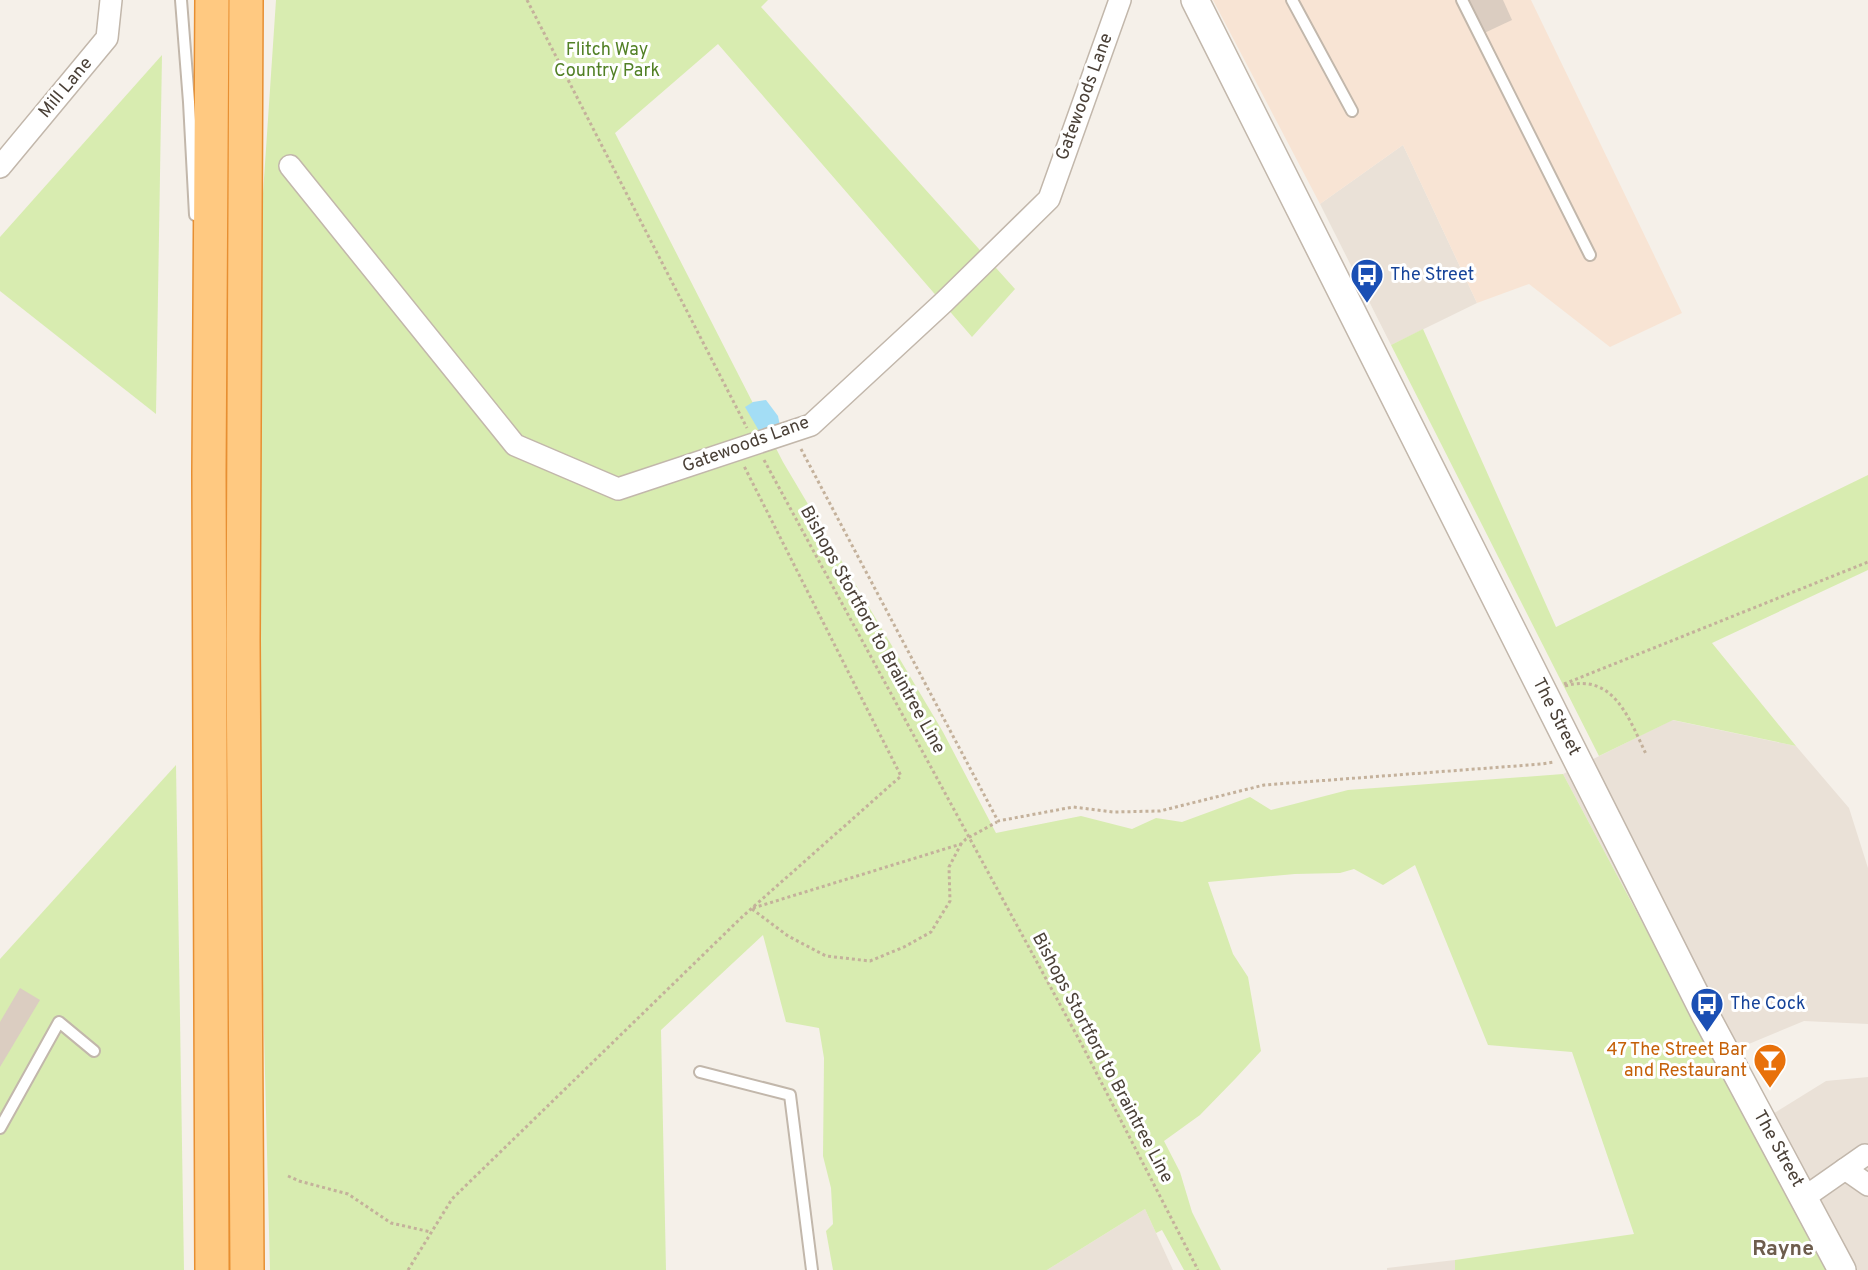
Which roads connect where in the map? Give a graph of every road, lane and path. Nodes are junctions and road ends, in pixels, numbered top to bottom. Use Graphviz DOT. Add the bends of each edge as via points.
graph roads {
  1 [pos="111,0"];
  2 [pos="181,0"];
  3 [pos="212,0"];
  4 [pos="246,0"];
  5 [pos="527,0"];
  6 [pos="1120,0"];
  7 [pos="1195,0"];
  8 [pos="1292,0"];
  9 [pos="1462,0"];
  10 [pos="1352,111"];
  11 [pos="290,166"];
  12 [pos="0,167"];
  13 [pos="195,222"];
  14 [pos="1590,255"];
  15 [pos="199,293"];
  16 [pos="792,431"];
  17 [pos="746,447"];
  18 [pos="209,473"];
  19 [pos="1868,562"];
  20 [pos="1543,692"];
  21 [pos="1646,754"];
  22 [pos="1576,757"];
  23 [pos="998,821"];
  24 [pos="961,844"];
  25 [pos="752,909"];
  26 [pos="93,1051"];
  27 [pos="700,1072"];
  28 [pos="0,1128"];
  29 [pos="1864,1155"];
  30 [pos="1845,1169"];
  31 [pos="288,1176"];
  32 [pos="1868,1185"];
  33 [pos="1804,1197"];
  34 [pos="432,1232"];
  35 [pos="212,1270"];
  36 [pos="247,1270"];
  37 [pos="408,1270"];
  38 [pos="812,1270"];
  39 [pos="1198,1270"];
  40 [pos="1842,1270"];
  1 -- 12 [label="street, Mill Lane" via="107,38"];
  2 -- 13 [label="lane"];
  3 -- 18 [label="highway"];
  4 -- 36 [label="highway" via="243,652"];
  5 -- 17 [label="path, Bishops Stortford to Braintree Line"];
  6 -- 16 [label="street, Gatewoods Lane" via="1049,199 811,425"];
  7 -- 20 [label="street, The Street"];
  8 -- 10 [label="lane"];
  9 -- 14 [label="lane"];
  11 -- 17 [label="street, Gatewoods Lane" via="515,445 618,489"];
  15 -- 18 [label="lane"];
  16 -- 17 [label="street, Gatewoods Lane"];
  16 -- 23 [label="path"];
  17 -- 25 [label="path" via="901,776"];
  17 -- 39 [label="path, Bishops Stortford to Braintree Line" via="1082,1045"];
  18 -- 35 [label="highway"];
  19 -- 20 [label="path"];
  20 -- 21 [label="path" via="1576,683 1597,685 1625,711"];
  20 -- 22 [label="street, The Street"];
  22 -- 23 [label="path" via="1542,765 1264,785 1161,811 1113,812 1073,807"];
  22 -- 33 [label="street, The Street" via="1706,1017"];
  23 -- 24 [label="path"];
  24 -- 25 [label="path"];
  24 -- 25 [label="path" via="949,867 950,901 931,932 870,961 826,956 788,936"];
  25 -- 34 [label="path" via="452,1199"];
  26 -- 28 [label="lane" via="59,1022"];
  27 -- 38 [label="lane" via="790,1095"];
  29 -- 30 [label="street"];
  30 -- 32 [label="street"];
  30 -- 33 [label="street"];
  31 -- 34 [label="path" via="348,1194 391,1223"];
  33 -- 40 [label="street, The Street"];
  34 -- 37 [label="path"];
}
